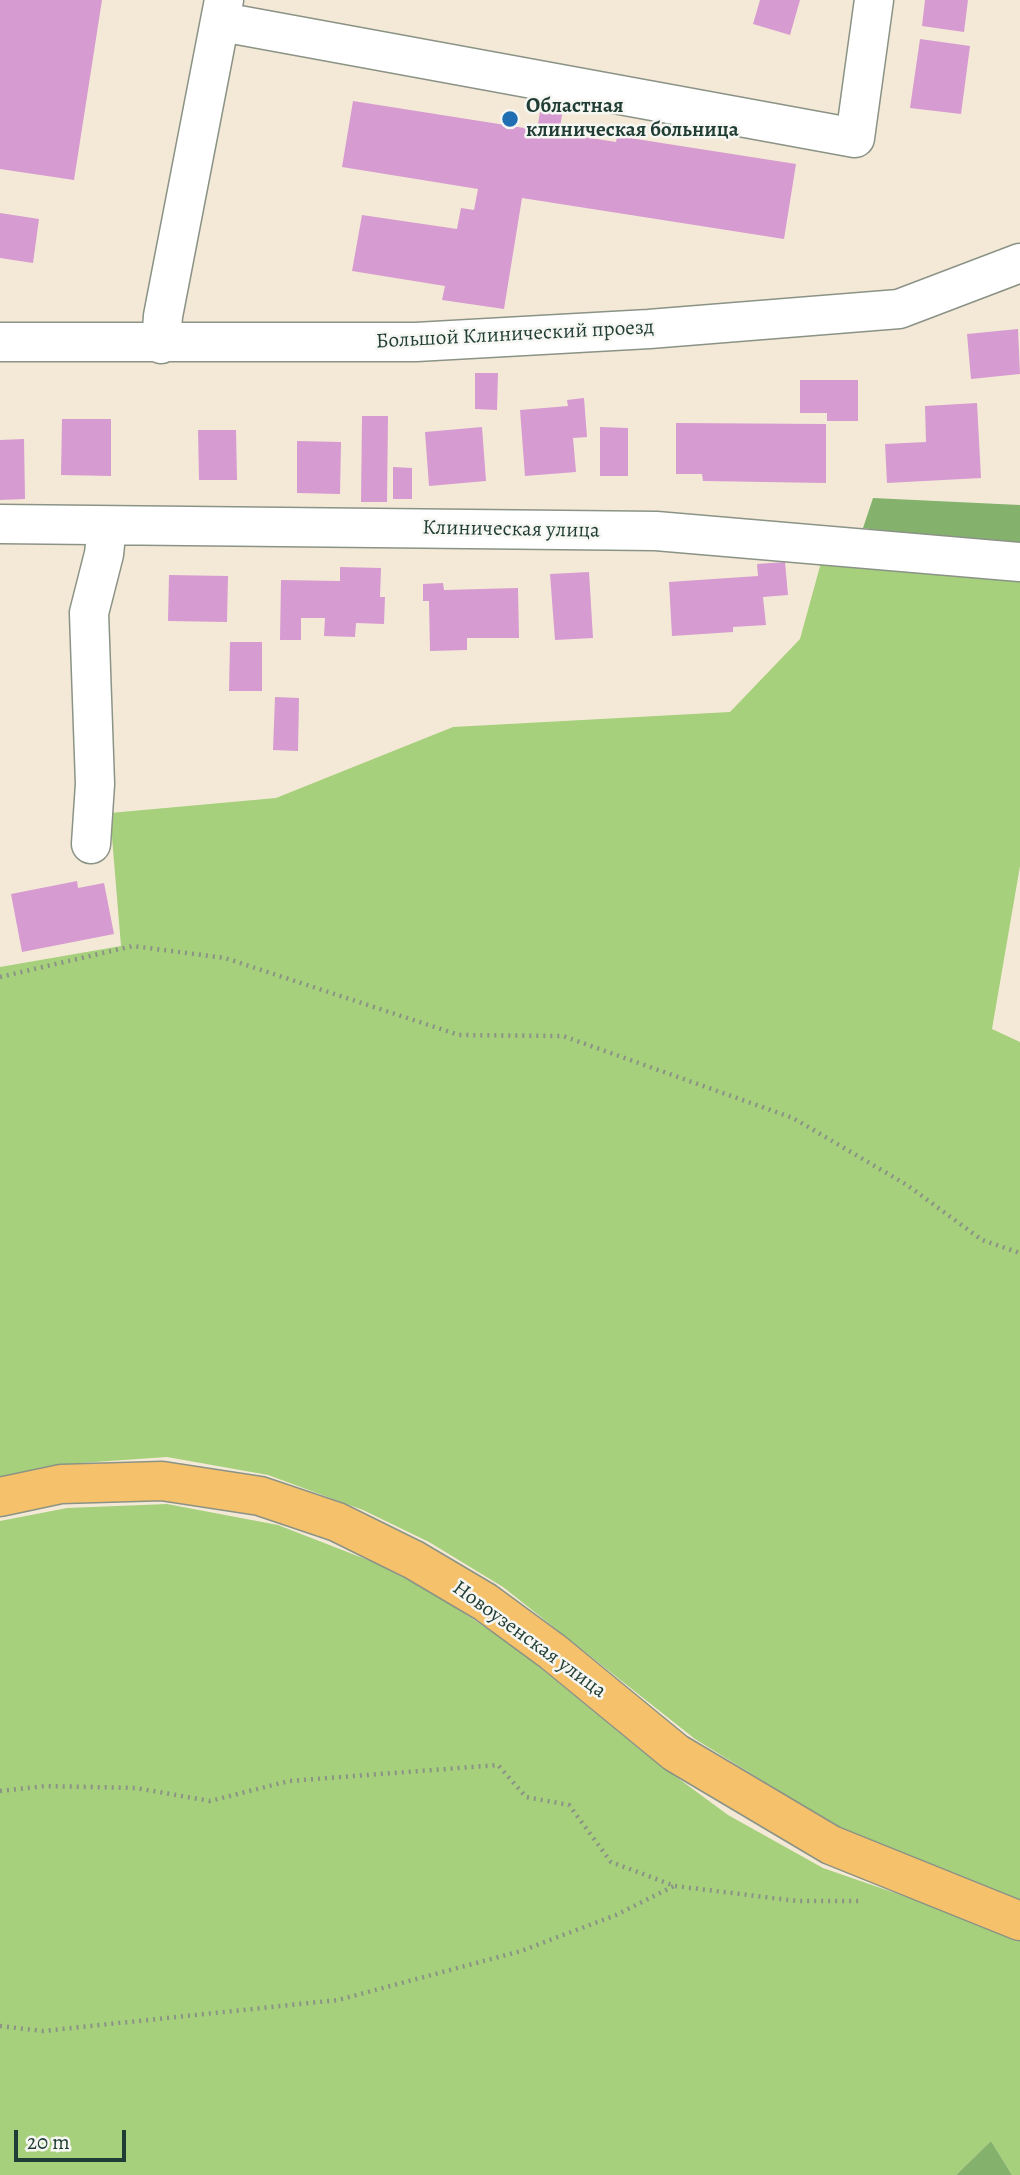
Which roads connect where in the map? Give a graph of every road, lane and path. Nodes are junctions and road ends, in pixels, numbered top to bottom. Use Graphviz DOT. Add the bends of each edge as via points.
graph roads {
  1 [pos="874,0"];
  2 [pos="223,11"];
  3 [pos="1020,262"];
  4 [pos="0,342"];
  5 [pos="161,344"];
  6 [pos="0,524"];
  7 [pos="107,526"];
  8 [pos="1020,562"];
  9 [pos="91,844"];
  10 [pos="0,977"];
  11 [pos="1020,1253"];
  12 [pos="0,1497"];
  13 [pos="0,1791"];
  14 [pos="675,1886"];
  15 [pos="865,1901"];
  16 [pos="1020,1921"];
  17 [pos="0,2026"];
  1 -- 2 [label="street" via="855,138"];
  2 -- 5 [label="street"];
  3 -- 5 [label="street, Большой Клинический проезд" via="899,309 416,342"];
  4 -- 5 [label="street, Большой Клинический проезд"];
  6 -- 7 [label="street, Клиническая улица"];
  7 -- 8 [label="street, Клиническая улица" via="656,531"];
  7 -- 9 [label="street" via="89,613 95,784"];
  10 -- 11 [label="path" via="134,946 225,958 459,1035 563,1036 793,1118 907,1185 982,1240"];
  12 -- 16 [label="main road, Новоузенская улица" via="61,1484 162,1481 260,1496 337,1522 485,1602 676,1753 819,1838"];
  13 -- 14 [label="path" via="45,1786 136,1788 210,1801 289,1781 498,1765 526,1797 569,1805 611,1862"];
  14 -- 15 [label="path" via="797,1901"];
  14 -- 17 [label="path" via="521,1951 338,2000 43,2031"];
}
